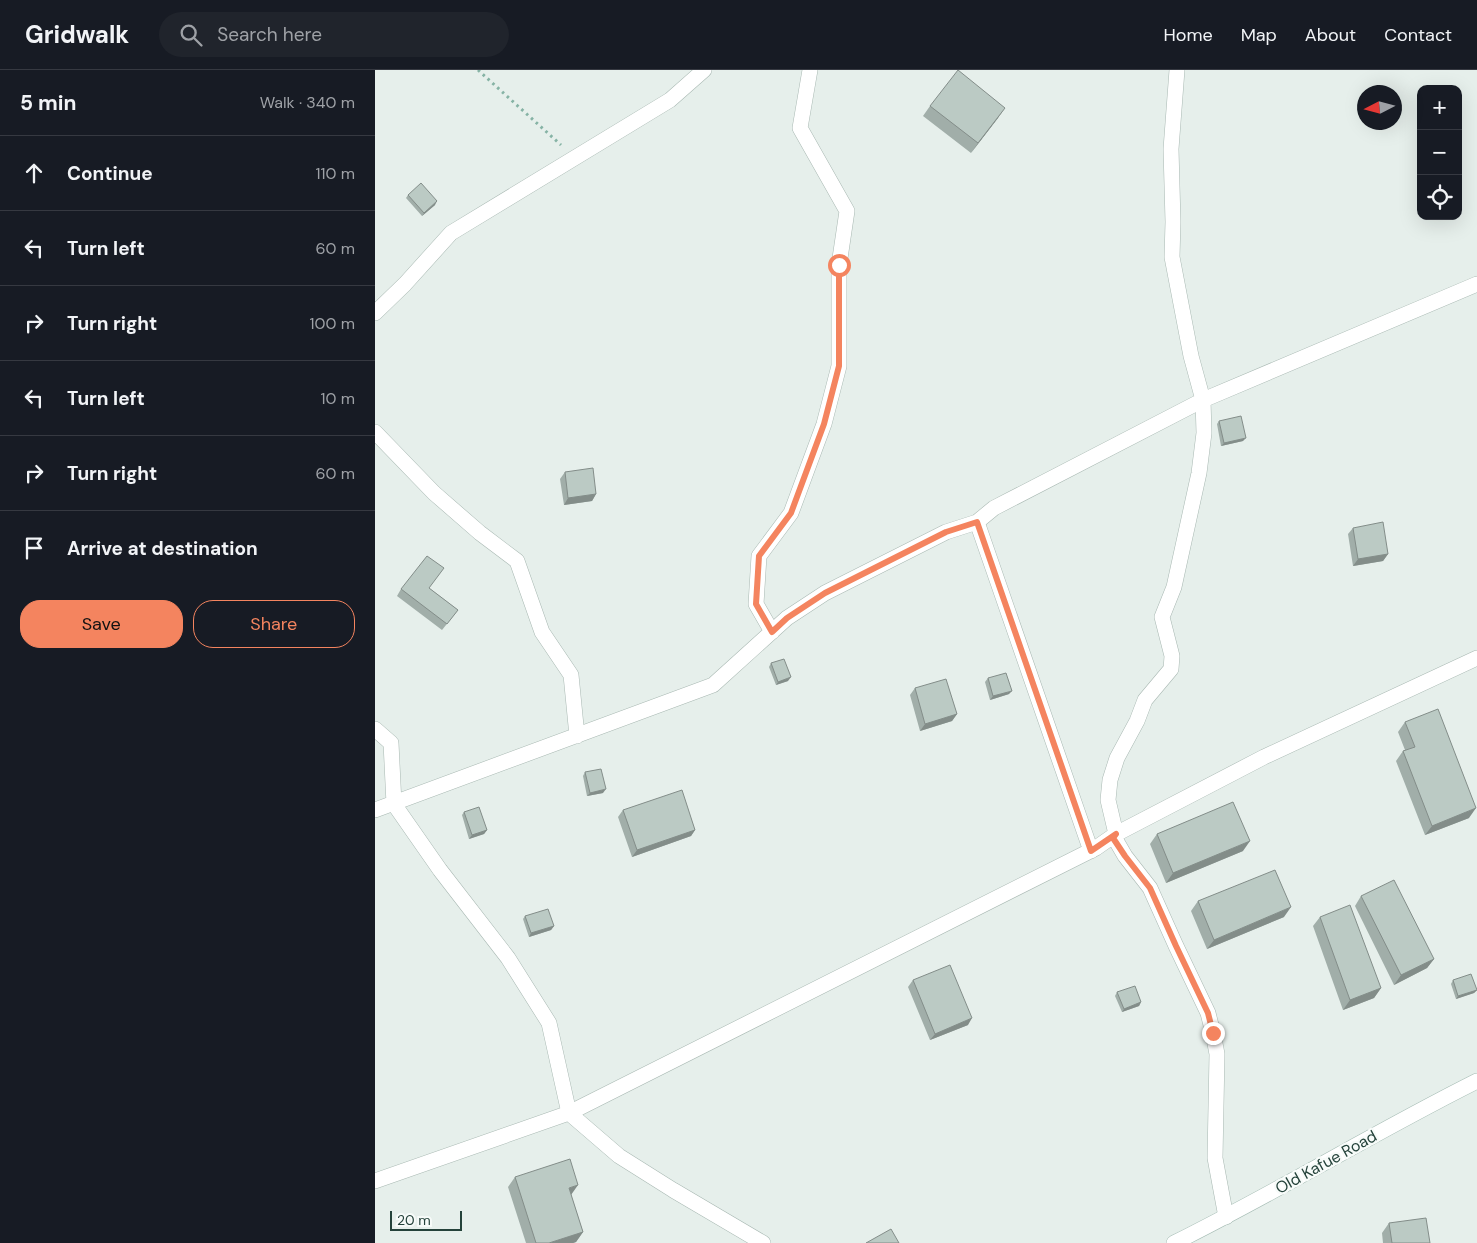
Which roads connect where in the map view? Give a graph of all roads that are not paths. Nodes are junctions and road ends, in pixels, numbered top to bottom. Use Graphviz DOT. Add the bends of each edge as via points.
graph roads {
  1 [pos="704,70"];
  2 [pos="811,70"];
  3 [pos="1177,70"];
  4 [pos="1477,284"];
  5 [pos="375,313"];
  6 [pos="1203,400"];
  7 [pos="375,432"];
  8 [pos="977,522"];
  9 [pos="772,632"];
  10 [pos="1477,658"];
  11 [pos="375,730"];
  12 [pos="577,736"];
  13 [pos="394,804"];
  14 [pos="375,810"];
  15 [pos="1116,834"];
  16 [pos="1091,851"];
  17 [pos="1477,1080"];
  18 [pos="569,1113"];
  19 [pos="375,1181"];
  20 [pos="1226,1217"];
  21 [pos="763,1243"];
  22 [pos="1174,1243"];
  1 -- 5 [label="street" via="669,100 451,233"];
  2 -- 9 [label="street" via="800,128 847,211 839,265 839,366 824,424 791,513 759,556 756,604"];
  3 -- 6 [label="street" via="1171,149 1172,257"];
  4 -- 6 [label="street"];
  6 -- 8 [label="street" via="994,508"];
  6 -- 15 [label="street" via="1204,433 1199,473 1174,587 1162,617 1172,656 1171,669 1145,700 1117,758 1108,800"];
  7 -- 12 [label="street" via="434,493 517,561 542,632 571,675"];
  8 -- 9 [label="street" via="946,532 825,593"];
  8 -- 16 [label="street"];
  9 -- 12 [label="street" via="713,685"];
  10 -- 15 [label="street" via="1264,757"];
  11 -- 13 [label="street" via="391,743"];
  12 -- 13 [label="street"];
  13 -- 14 [label="street"];
  13 -- 18 [label="street" via="508,958 549,1023"];
  15 -- 16 [label="street"];
  15 -- 20 [label="street" via="1113,838 1150,888 1208,1013 1217,1054 1215,1158"];
  16 -- 18 [label="street"];
  17 -- 20 [label="street, Old Kafue Road"];
  18 -- 19 [label="street"];
  18 -- 21 [label="street" via="619,1156"];
  20 -- 22 [label="street, Old Kafue Road"];
}
